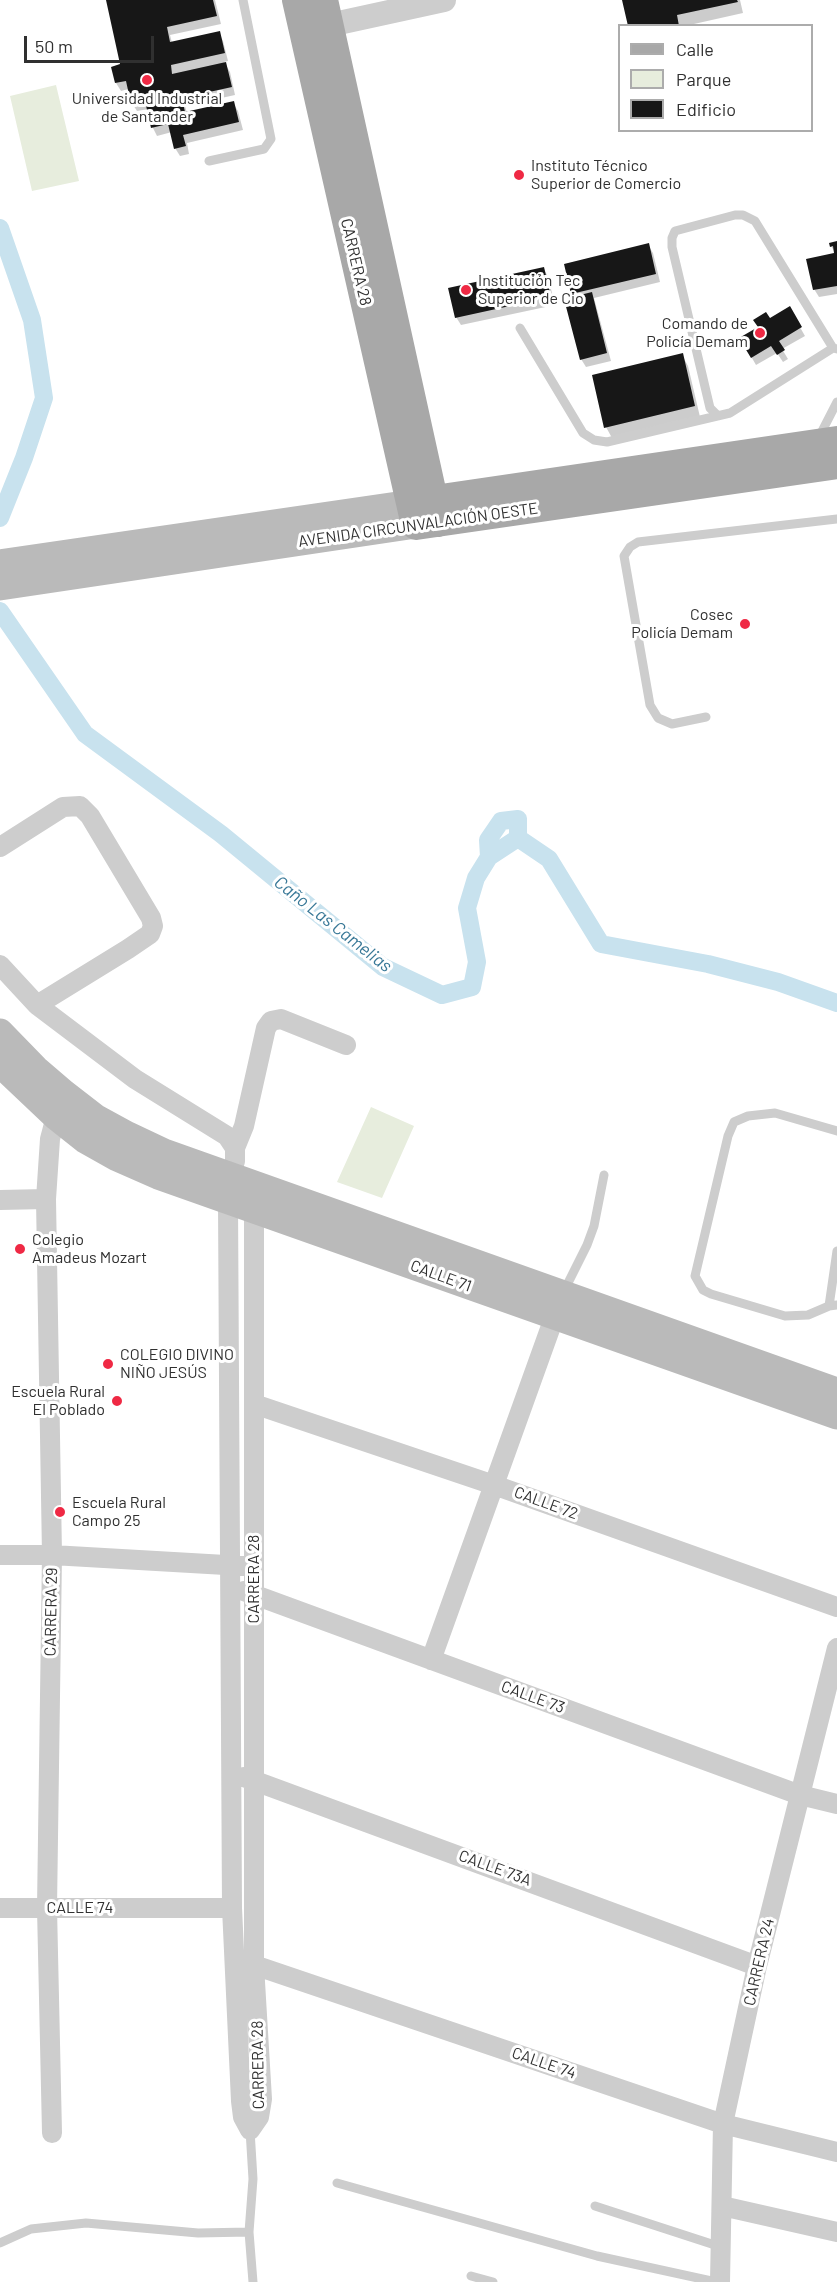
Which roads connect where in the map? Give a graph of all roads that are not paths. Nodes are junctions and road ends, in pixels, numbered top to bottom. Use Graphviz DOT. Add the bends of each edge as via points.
graph roads {
  1 [pos="243,0"];
  2 [pos="297,0"];
  3 [pos="444,0"];
  4 [pos="319,19"];
  5 [pos="209,161"];
  6 [pos="520,328"];
  7 [pos="835,349"];
  8 [pos="837,402"];
  9 [pos="718,416"];
  10 [pos="830,450"];
  11 [pos="424,512"];
  12 [pos="837,519"];
  13 [pos="0,563"];
  14 [pos="0,587"];
  15 [pos="706,717"];
  16 [pos="0,847"];
  17 [pos="0,965"];
  18 [pos="37,1005"];
  19 [pos="0,1032"];
  20 [pos="346,1045"];
  21 [pos="0,1064"];
  22 [pos="60,1105"];
  23 [pos="837,1131"];
  24 [pos="235,1148"];
  25 [pos="604,1175"];
  26 [pos="242,1193"];
  27 [pos="46,1199"];
  28 [pos="0,1200"];
  29 [pos="837,1251"];
  30 [pos="558,1305"];
  31 [pos="833,1305"];
  32 [pos="837,1391"];
  33 [pos="254,1404"];
  34 [pos="837,1416"];
  35 [pos="494,1485"];
  36 [pos="0,1555"];
  37 [pos="52,1555"];
  38 [pos="230,1564"];
  39 [pos="254,1568"];
  40 [pos="231,1588"];
  41 [pos="254,1593"];
  42 [pos="837,1607"];
  43 [pos="837,1648"];
  44 [pos="431,1660"];
  45 [pos="231,1773"];
  46 [pos="254,1780"];
  47 [pos="800,1795"];
  48 [pos="837,1804"];
  49 [pos="0,1908"];
  50 [pos="47,1908"];
  51 [pos="232,1908"];
  52 [pos="254,1965"];
  53 [pos="757,1966"];
  54 [pos="723,2124"];
  55 [pos="250,2130"];
  56 [pos="52,2133"];
  57 [pos="837,2152"];
  58 [pos="337,2183"];
  59 [pos="595,2206"];
  60 [pos="722,2206"];
  61 [pos="249,2232"];
  62 [pos="837,2232"];
  63 [pos="0,2243"];
  64 [pos="721,2247"];
  65 [pos="471,2276"];
  66 [pos="713,2281"];
  67 [pos="253,2282"];
  68 [pos="493,2282"];
  1 -- 5 [label="lane" via="271,139 264,149"];
  2 -- 4 [label="main road, CARRERA 28"];
  3 -- 4 [label="street"];
  4 -- 11 [label="main road, CARRERA 28"];
  6 -- 9 [label="lane" via="583,433 594,440 607,442"];
  7 -- 9 [label="lane" via="730,413"];
  7 -- 9 [label="lane" via="755,221 735,215 675,231 672,247 710,408"];
  8 -- 10 [label="lane"];
  10 -- 11 [label="main road, AVENIDA CIRCUNVALACIÓN OESTE"];
  11 -- 13 [label="main road, AVENIDA CIRCUNVALACIÓN OESTE"];
  11 -- 14 [label="main road, AVENIDA CIRCUNVALACIÓN OESTE"];
  12 -- 15 [label="lane" via="638,542 624,556 650,705 658,718 672,724"];
  16 -- 18 [label="street" via="63,807 80,806 90,816 153,926 150,934"];
  17 -- 18 [label="street"];
  18 -- 24 [label="street" via="135,1078 227,1136"];
  19 -- 22 [label="main road" via="36,1069"];
  20 -- 24 [label="street" via="280,1019 271,1021"];
  21 -- 22 [label="main road"];
  22 -- 26 [label="main road, CALLE 71" via="95,1116"];
  22 -- 27 [label="street, CARRERA 29" via="49,1148"];
  23 -- 31 [label="lane" via="775,1113 734,1122 695,1276 703,1290 711,1294 785,1316 808,1315"];
  24 -- 26 [label="street"];
  25 -- 30 [label="lane" via="594,1226"];
  26 -- 30 [label="main road, CALLE 71"];
  26 -- 33 [label="street, CARRERA 28"];
  26 -- 38 [label="street, CARRERA 28"];
  27 -- 28 [label="street"];
  27 -- 37 [label="street, CARRERA 29"];
  29 -- 31 [label="lane"];
  30 -- 32 [label="main road, CALLE 71"];
  30 -- 34 [label="main road, CALLE 71"];
  30 -- 35 [label="street"];
  33 -- 35 [label="street, CALLE 72"];
  33 -- 39 [label="street, CARRERA 28"];
  35 -- 42 [label="street, CALLE 72"];
  35 -- 44 [label="street"];
  36 -- 37 [label="street"];
  37 -- 38 [label="street"];
  37 -- 50 [label="street, CARRERA 29"];
  38 -- 39 [label="street"];
  38 -- 40 [label="street, CARRERA 28"];
  39 -- 41 [label="street, CARRERA 28"];
  40 -- 41 [label="street, CALLE 73"];
  40 -- 45 [label="street, CARRERA 28"];
  41 -- 44 [label="street, CALLE 73"];
  41 -- 46 [label="street, CARRERA 28"];
  43 -- 47 [label="street, CARRERA 24"];
  44 -- 47 [label="street, CALLE 73"];
  45 -- 46 [label="street, CALLE 73A"];
  45 -- 51 [label="street, CARRERA 28"];
  46 -- 52 [label="street, CARRERA 28"];
  46 -- 53 [label="street, CALLE 73A"];
  47 -- 48 [label="street, CALLE 73"];
  47 -- 53 [label="street, CARRERA 24"];
  49 -- 50 [label="street, CALLE 74"];
  50 -- 51 [label="street, CALLE 74"];
  50 -- 56 [label="street, CARRERA 29"];
  51 -- 55 [label="street, CARRERA 28" via="241,2101"];
  52 -- 54 [label="street, CALLE 74"];
  52 -- 55 [label="street, CARRERA 28" via="262,2099 259,2116"];
  53 -- 54 [label="street, CARRERA 24"];
  54 -- 57 [label="street, CALLE 74"];
  54 -- 60 [label="street, CARRERA 24"];
  55 -- 61 [label="lane" via="253,2180"];
  58 -- 66 [label="lane" via="597,2256"];
  59 -- 64 [label="lane"];
  60 -- 62 [label="street"];
  60 -- 64 [label="street, CARRERA 24"];
  61 -- 63 [label="lane" via="198,2233 86,2223 31,2229"];
  61 -- 67 [label="lane"];
  64 -- 66 [label="street, CARRERA 24"];
  65 -- 68 [label="lane"];
}
